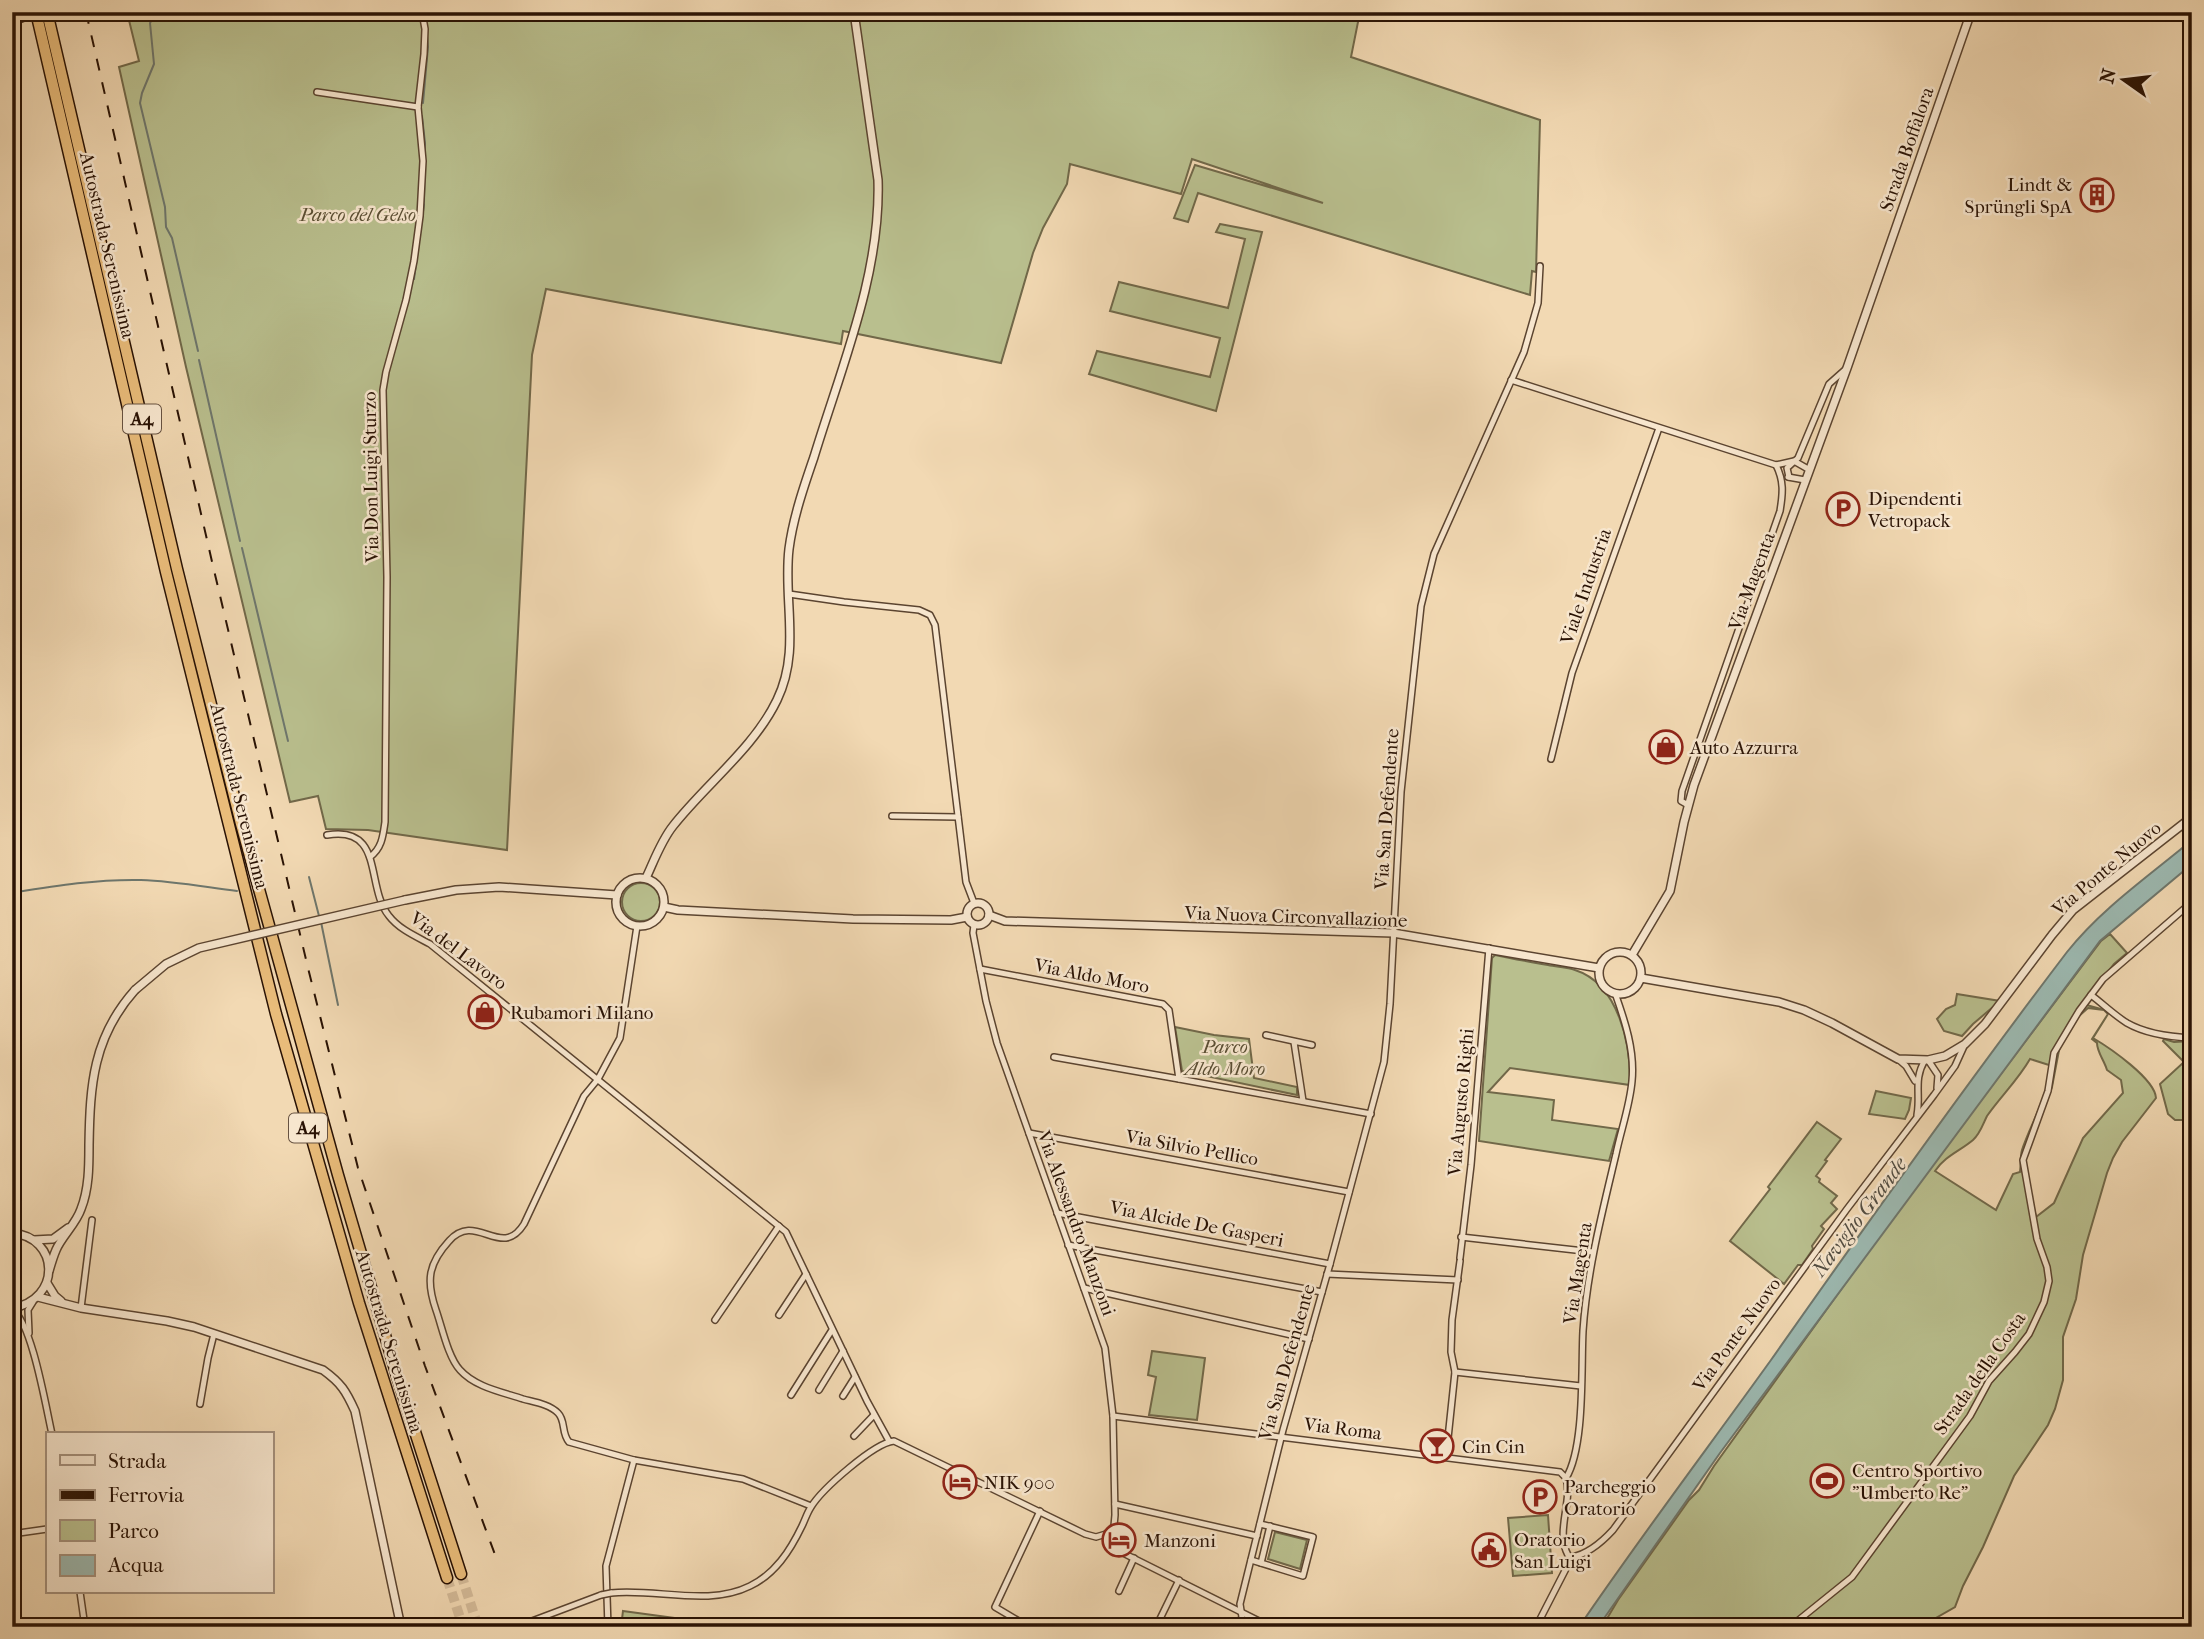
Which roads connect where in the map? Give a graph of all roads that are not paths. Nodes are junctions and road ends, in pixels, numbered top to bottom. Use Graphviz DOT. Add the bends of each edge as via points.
graph roads {
  1 [pos="35,12"];
  2 [pos="47,12"];
  3 [pos="422,12"];
  4 [pos="854,12"];
  5 [pos="1971,12"];
  6 [pos="12,20"];
  7 [pos="317,92"];
  8 [pos="418,107"];
  9 [pos="1540,266"];
  10 [pos="1871,297"];
  11 [pos="1847,368"];
  12 [pos="1511,380"];
  13 [pos="1659,428"];
  14 [pos="1794,461"];
  15 [pos="1776,465"];
  16 [pos="1808,469"];
  17 [pos="1782,476"];
  18 [pos="1789,477"];
  19 [pos="1805,480"];
  20 [pos="789,594"];
  21 [pos="1551,759"];
  22 [pos="1688,805"];
  23 [pos="892,816"];
  24 [pos="958,817"];
  25 [pos="2192,817"];
  26 [pos="327,835"];
  27 [pos="370,857"];
  28 [pos="646,878"];
  29 [pos="617,895"];
  30 [pos="2192,902"];
  31 [pos="974,903"];
  32 [pos="664,907"];
  33 [pos="989,915"];
  34 [pos="967,918"];
  35 [pos="974,925"];
  36 [pos="637,926"];
  37 [pos="1393,933"];
  38 [pos="1489,948"];
  39 [pos="1632,955"];
  40 [pos="1600,968"];
  41 [pos="980,969"];
  42 [pos="1641,978"];
  43 [pos="1615,993"];
  44 [pos="2091,995"];
  45 [pos="1266,1035"];
  46 [pos="2192,1038"];
  47 [pos="1294,1042"];
  48 [pos="1965,1044"];
  49 [pos="1312,1045"];
  50 [pos="1054,1057"];
  51 [pos="1898,1059"];
  52 [pos="1927,1060"];
  53 [pos="598,1079"];
  54 [pos="1179,1079"];
  55 [pos="1917,1087"];
  56 [pos="1934,1095"];
  57 [pos="1303,1101"];
  58 [pos="1371,1114"];
  59 [pos="1916,1118"];
  60 [pos="1029,1133"];
  61 [pos="1349,1192"];
  62 [pos="1057,1213"];
  63 [pos="92,1220"];
  64 [pos="71,1226"];
  65 [pos="779,1226"];
  66 [pos="13,1232"];
  67 [pos="1461,1237"];
  68 [pos="33,1240"];
  69 [pos="1068,1245"];
  70 [pos="1593,1252"];
  71 [pos="1330,1264"];
  72 [pos="49,1271"];
  73 [pos="806,1274"];
  74 [pos="1327,1274"];
  75 [pos="1458,1280"];
  76 [pos="47,1283"];
  77 [pos="1084,1289"];
  78 [pos="1322,1292"];
  79 [pos="36,1299"];
  80 [pos="64,1303"];
  81 [pos="12,1308"];
  82 [pos="80,1308"];
  83 [pos="779,1315"];
  84 [pos="715,1320"];
  85 [pos="831,1330"];
  86 [pos="214,1334"];
  87 [pos="30,1339"];
  88 [pos="1309,1339"];
  89 [pos="843,1351"];
  90 [pos="1455,1373"];
  91 [pos="855,1377"];
  92 [pos="1581,1386"];
  93 [pos="819,1390"];
  94 [pos="791,1395"];
  95 [pos="843,1396"];
  96 [pos="200,1404"];
  97 [pos="874,1415"];
  98 [pos="1113,1416"];
  99 [pos="52,1432"];
  100 [pos="854,1436"];
  101 [pos="1281,1436"];
  102 [pos="889,1441"];
  103 [pos="1446,1457"];
  104 [pos="634,1460"];
  105 [pos="1566,1478"];
  106 [pos="1115,1504"];
  107 [pos="811,1506"];
  108 [pos="1040,1511"];
  109 [pos="1260,1524"];
  110 [pos="1270,1526"];
  111 [pos="46,1529"];
  112 [pos="12,1534"];
  113 [pos="1106,1534"];
  114 [pos="1257,1536"];
  115 [pos="1572,1557"];
  116 [pos="1134,1558"];
  117 [pos="1251,1560"];
  118 [pos="1261,1563"];
  119 [pos="461,1574"];
  120 [pos="447,1578"];
  121 [pos="1179,1580"];
  122 [pos="1119,1591"];
  123 [pos="80,1594"];
  124 [pos="1241,1611"];
  125 [pos="84,1627"];
  126 [pos="401,1627"];
  127 [pos="516,1627"];
  128 [pos="608,1627"];
  129 [pos="1029,1627"];
  130 [pos="1156,1627"];
  131 [pos="1237,1627"];
  132 [pos="1271,1627"];
  133 [pos="1536,1627"];
  134 [pos="1790,1627"];
  1 -- 6 [label="highway"];
  1 -- 120 [label="highway, Autostrada Serenissima / A4" via="166,572 276,1014 359,1303"];
  2 -- 119 [label="highway, Autostrada Serenissima / A4" via="241,824 338,1175"];
  3 -- 8 [label="street, Via Don Luigi Sturzo" via="424,54"];
  4 -- 20 [label="street" via="878,180 876,235 861,306 793,531"];
  5 -- 10 [label="street, Strada Boffalora"];
  7 -- 8 [label="street"];
  8 -- 27 [label="street, Via Don Luigi Sturzo" via="423,161 420,216 409,287 383,390 385,822 382,842"];
  9 -- 12 [label="street, Via San Defendente" via="1538,303"];
  10 -- 11 [label="street, Via Magenta"];
  11 -- 14 [label="street, Via Magenta" via="1829,384"];
  11 -- 16 [label="street, Via Magenta"];
  12 -- 13 [label="street"];
  12 -- 37 [label="street, Via San Defendente" via="1434,554 1422,606 1401,792"];
  13 -- 15 [label="street"];
  13 -- 21 [label="street, Viale Industria" via="1572,673"];
  14 -- 15 [label="street"];
  14 -- 16 [label="street"];
  14 -- 18 [label="street, Via Magenta" via="1787,468"];
  15 -- 17 [label="street"];
  16 -- 19 [label="street, Via Magenta"];
  17 -- 18 [label="street"];
  17 -- 22 [label="street, Via Magenta" via="1780,511 1682,791 1681,801"];
  18 -- 19 [label="street"];
  19 -- 22 [label="street, Via Magenta"];
  20 -- 24 [label="street" via="930,615 935,625"];
  20 -- 28 [label="street" via="789,659 776,703 756,733 671,828"];
  22 -- 39 [label="street, Via Magenta" via="1670,891"];
  23 -- 24 [label="street"];
  24 -- 31 [label="street" via="966,882"];
  25 -- 48 [label="street, Via Ponte Nuovo" via="2073,910"];
  26 -- 27 [label="street" via="351,835 362,842"];
  27 -- 53 [label="street, Via del Lavoro" via="387,915"];
  28 -- 29 [label="street" via="631,879"];
  28 -- 32 [label="street" via="663,892"];
  29 -- 36 [label="street" via="622,918"];
  29 -- 64 [label="street, bridge" via="499,887 456,890 199,948 166,964 122,1005 102,1043 90,1100 88,1176 81,1210"];
  30 -- 44 [label="street, Strada della Costa" via="2103,979"];
  31 -- 33 [label="street" via="985,905"];
  31 -- 34 [label="street"];
  32 -- 34 [label="street" via="852,919"];
  32 -- 36 [label="street" via="651,924"];
  33 -- 35 [label="street" via="984,923"];
  33 -- 37 [label="street, Via Nuova Circonvallazione" via="1005,921"];
  34 -- 35 [label="street"];
  35 -- 41 [label="street, Via Alessandro Manzoni"];
  36 -- 53 [label="street" via="622,1029"];
  37 -- 38 [label="street, Via Nuova Circonvallazione"];
  37 -- 58 [label="street, Via San Defendente" via="1388,1032"];
  38 -- 40 [label="street, Via Nuova Circonvallazione"];
  38 -- 67 [label="street, Via Augusto Righi" via="1472,1165"];
  39 -- 40 [label="street" via="1612,953"];
  39 -- 42 [label="street" via="1640,965"];
  40 -- 43 [label="street" via="1600,981"];
  41 -- 54 [label="street, Via Aldo Moro" via="1163,1004 1169,1010"];
  41 -- 60 [label="street, Via Alessandro Manzoni" via="997,1043"];
  42 -- 43 [label="street" via="1634,989"];
  42 -- 51 [label="street" via="1779,1002 1832,1023"];
  43 -- 70 [label="street, Via Magenta" via="1630,1044 1632,1081"];
  44 -- 46 [label="street" via="2134,1026"];
  44 -- 134 [label="street, Strada della Costa" via="2054,1053 2048,1091 2023,1160 2048,1274 2045,1302 2024,1342 1989,1381 1978,1404 1852,1577"];
  45 -- 47 [label="street"];
  47 -- 49 [label="street"];
  47 -- 57 [label="street"];
  48 -- 52 [label="street, Via Ponte Nuovo"];
  48 -- 56 [label="street, Via Ponte Nuovo"];
  50 -- 54 [label="street"];
  51 -- 52 [label="street, Via Ponte Nuovo"];
  51 -- 55 [label="street" via="1912,1073"];
  52 -- 55 [label="street" via="1919,1071"];
  52 -- 56 [label="street" via="1938,1075"];
  53 -- 65 [label="street, Via del Lavoro"];
  53 -- 104 [label="street" via="584,1096 520,1231 509,1239 470,1230 456,1234 433,1268 429,1285 460,1370 488,1387 555,1410 569,1442"];
  54 -- 57 [label="street"];
  55 -- 59 [label="street"];
  56 -- 59 [label="street, Via Ponte Nuovo"];
  57 -- 58 [label="street"];
  58 -- 61 [label="street, Via San Defendente"];
  59 -- 115 [label="street, Via Ponte Nuovo" via="1613,1530 1582,1555"];
  60 -- 61 [label="street, Via Silvio Pellico"];
  60 -- 62 [label="street, Via Alessandro Manzoni"];
  61 -- 71 [label="street, Via San Defendente"];
  62 -- 69 [label="street, Via Alessandro Manzoni"];
  62 -- 71 [label="street, Via Alcide De Gasperi"];
  63 -- 82 [label="street"];
  64 -- 68 [label="street" via="52,1239"];
  64 -- 72 [label="street"];
  65 -- 73 [label="street, Via del Lavoro"];
  65 -- 84 [label="street"];
  66 -- 68 [label="street"];
  67 -- 70 [label="street"];
  67 -- 75 [label="street, Via Augusto Righi"];
  68 -- 72 [label="street" via="42,1248"];
  69 -- 77 [label="street, Via Alessandro Manzoni"];
  69 -- 78 [label="street"];
  70 -- 92 [label="street, Via Magenta"];
  71 -- 74 [label="street, Via San Defendente"];
  72 -- 76 [label="street"];
  73 -- 83 [label="street"];
  73 -- 85 [label="street"];
  74 -- 75 [label="street"];
  74 -- 78 [label="street, Via San Defendente"];
  75 -- 90 [label="street, Via Augusto Righi" via="1452,1320"];
  76 -- 79 [label="street"];
  76 -- 80 [label="street"];
  77 -- 88 [label="street"];
  77 -- 98 [label="street, Via Alessandro Manzoni" via="1105,1348"];
  78 -- 88 [label="street, Via San Defendente"];
  79 -- 80 [label="street"];
  79 -- 81 [label="street"];
  79 -- 87 [label="street" via="28,1310"];
  80 -- 82 [label="street"];
  81 -- 87 [label="street" via="19,1313"];
  82 -- 86 [label="street" via="167,1321"];
  85 -- 89 [label="street"];
  85 -- 94 [label="street"];
  86 -- 96 [label="street"];
  86 -- 126 [label="street" via="323,1370 345,1388 355,1411"];
  87 -- 99 [label="street"];
  88 -- 101 [label="street, Via San Defendente"];
  89 -- 91 [label="street"];
  89 -- 93 [label="street"];
  90 -- 92 [label="street"];
  90 -- 103 [label="street, Via Augusto Righi"];
  91 -- 95 [label="street"];
  91 -- 97 [label="street"];
  92 -- 105 [label="street, Via Magenta" via="1574,1455"];
  97 -- 100 [label="street"];
  97 -- 102 [label="street"];
  98 -- 101 [label="street, Via Roma"];
  98 -- 106 [label="street, Via Alessandro Manzoni"];
  101 -- 103 [label="street, Via Roma"];
  101 -- 109 [label="street, Via San Defendente"];
  102 -- 107 [label="street" via="867,1454"];
  102 -- 108 [label="street"];
  103 -- 105 [label="street, Via Roma" via="1560,1472"];
  104 -- 107 [label="street" via="743,1479"];
  104 -- 128 [label="street" via="606,1566"];
  105 -- 115 [label="street, Via Magenta" via="1564,1543"];
  106 -- 113 [label="street, Via Alessandro Manzoni" via="1114,1526"];
  106 -- 114 [label="street"];
  107 -- 127 [label="street, bridge" via="777,1567 751,1586 719,1595 611,1593"];
  108 -- 113 [label="street" via="1085,1534"];
  108 -- 129 [label="street" via="995,1607"];
  109 -- 110 [label="street"];
  109 -- 114 [label="street, Via San Defendente"];
  110 -- 118 [label="street"];
  110 -- 118 [label="street" via="1313,1537 1303,1576"];
  111 -- 112 [label="street"];
  113 -- 116 [label="street" via="1110,1543"];
  114 -- 117 [label="street, Via San Defendente"];
  115 -- 133 [label="street"];
  116 -- 121 [label="street"];
  116 -- 122 [label="street"];
  117 -- 118 [label="street"];
  117 -- 124 [label="street, Via San Defendente"];
  121 -- 124 [label="street"];
  121 -- 130 [label="street"];
  123 -- 125 [label="street"];
  124 -- 131 [label="street, Via San Defendente"];
  124 -- 132 [label="street"];
}
